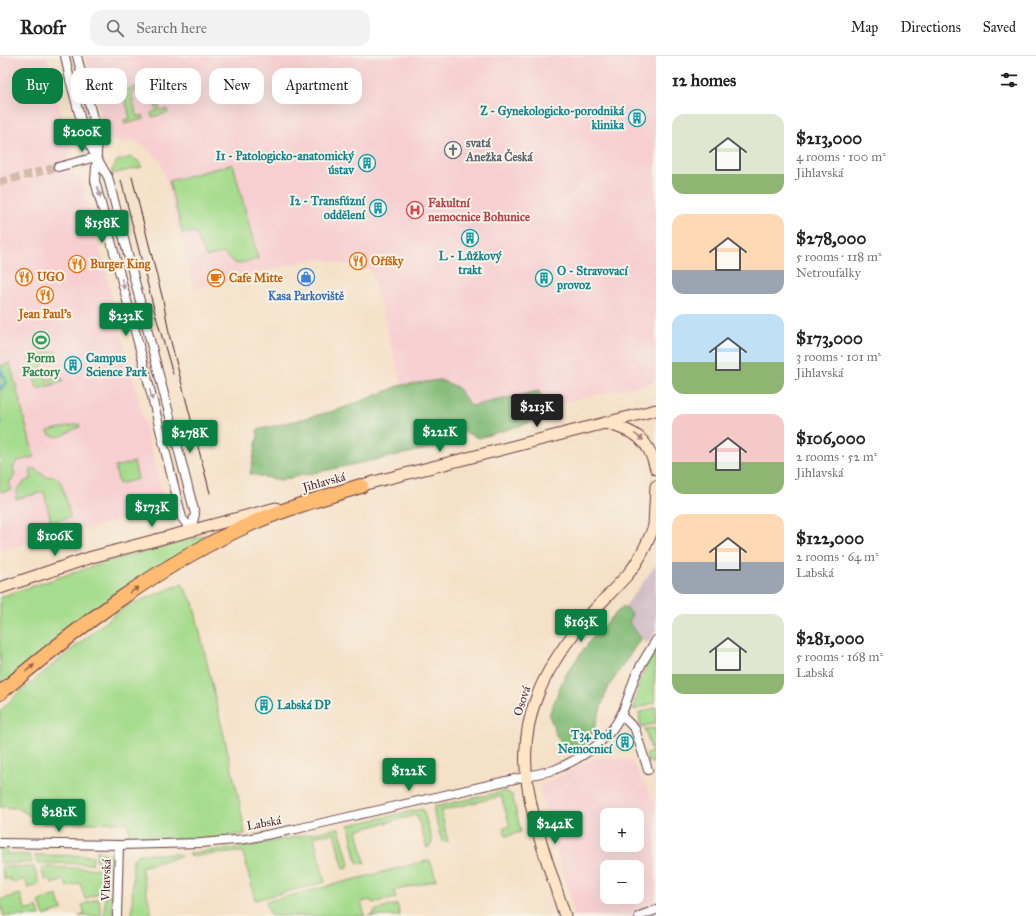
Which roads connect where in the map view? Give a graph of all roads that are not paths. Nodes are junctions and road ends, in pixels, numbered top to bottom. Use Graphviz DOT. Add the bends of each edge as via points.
graph roads {
  1 [pos="65,56"];
  2 [pos="77,56"];
  3 [pos="96,157"];
  4 [pos="58,168"];
  5 [pos="656,410"];
  6 [pos="605,423"];
  7 [pos="656,469"];
  8 [pos="361,486"];
  9 [pos="656,486"];
  10 [pos="655,523"];
  11 [pos="191,530"];
  12 [pos="0,588"];
  13 [pos="656,640"];
  14 [pos="0,693"];
  15 [pos="621,715"];
  16 [pos="648,770"];
  17 [pos="526,777"];
  18 [pos="0,843"];
  19 [pos="119,845"];
  20 [pos="656,910"];
  21 [pos="117,916"];
  22 [pos="565,916"];
  23 [pos="640,916"];
  1 -- 3 [label="street" via="86,139"];
  2 -- 3 [label="street" via="98,138"];
  3 -- 4 [label="street"];
  3 -- 11 [label="street, one-way" via="95,180 182,518"];
  3 -- 11 [label="street" via="108,178 196,514"];
  5 -- 6 [label="main road, Jihlavská"];
  6 -- 7 [label="main road, one-way" via="631,431 645,441 653,455"];
  6 -- 8 [label="main road, Jihlavská"];
  8 -- 11 [label="main road, Jihlavská"];
  14 -- 8 [label="highway, one-way" via="94,617 161,572 255,522"];
  9 -- 10 [label="main road, Osová"];
  10 -- 17 [label="main road, Osová" via="639,558 580,626 544,678 528,725"];
  11 -- 12 [label="main road, Jihlavská" via="92,557"];
  13 -- 15 [label="street, Labská" via="636,676"];
  15 -- 16 [label="street" via="635,729"];
  15 -- 17 [label="street, Labská" via="604,738 580,758 554,770"];
  17 -- 19 [label="street, Labská" via="246,839"];
  17 -- 22 [label="main road, Osová" via="534,820"];
  18 -- 19 [label="street, Labská"];
  19 -- 21 [label="street, Vltavská"];
  20 -- 23 [label="street"];
}
